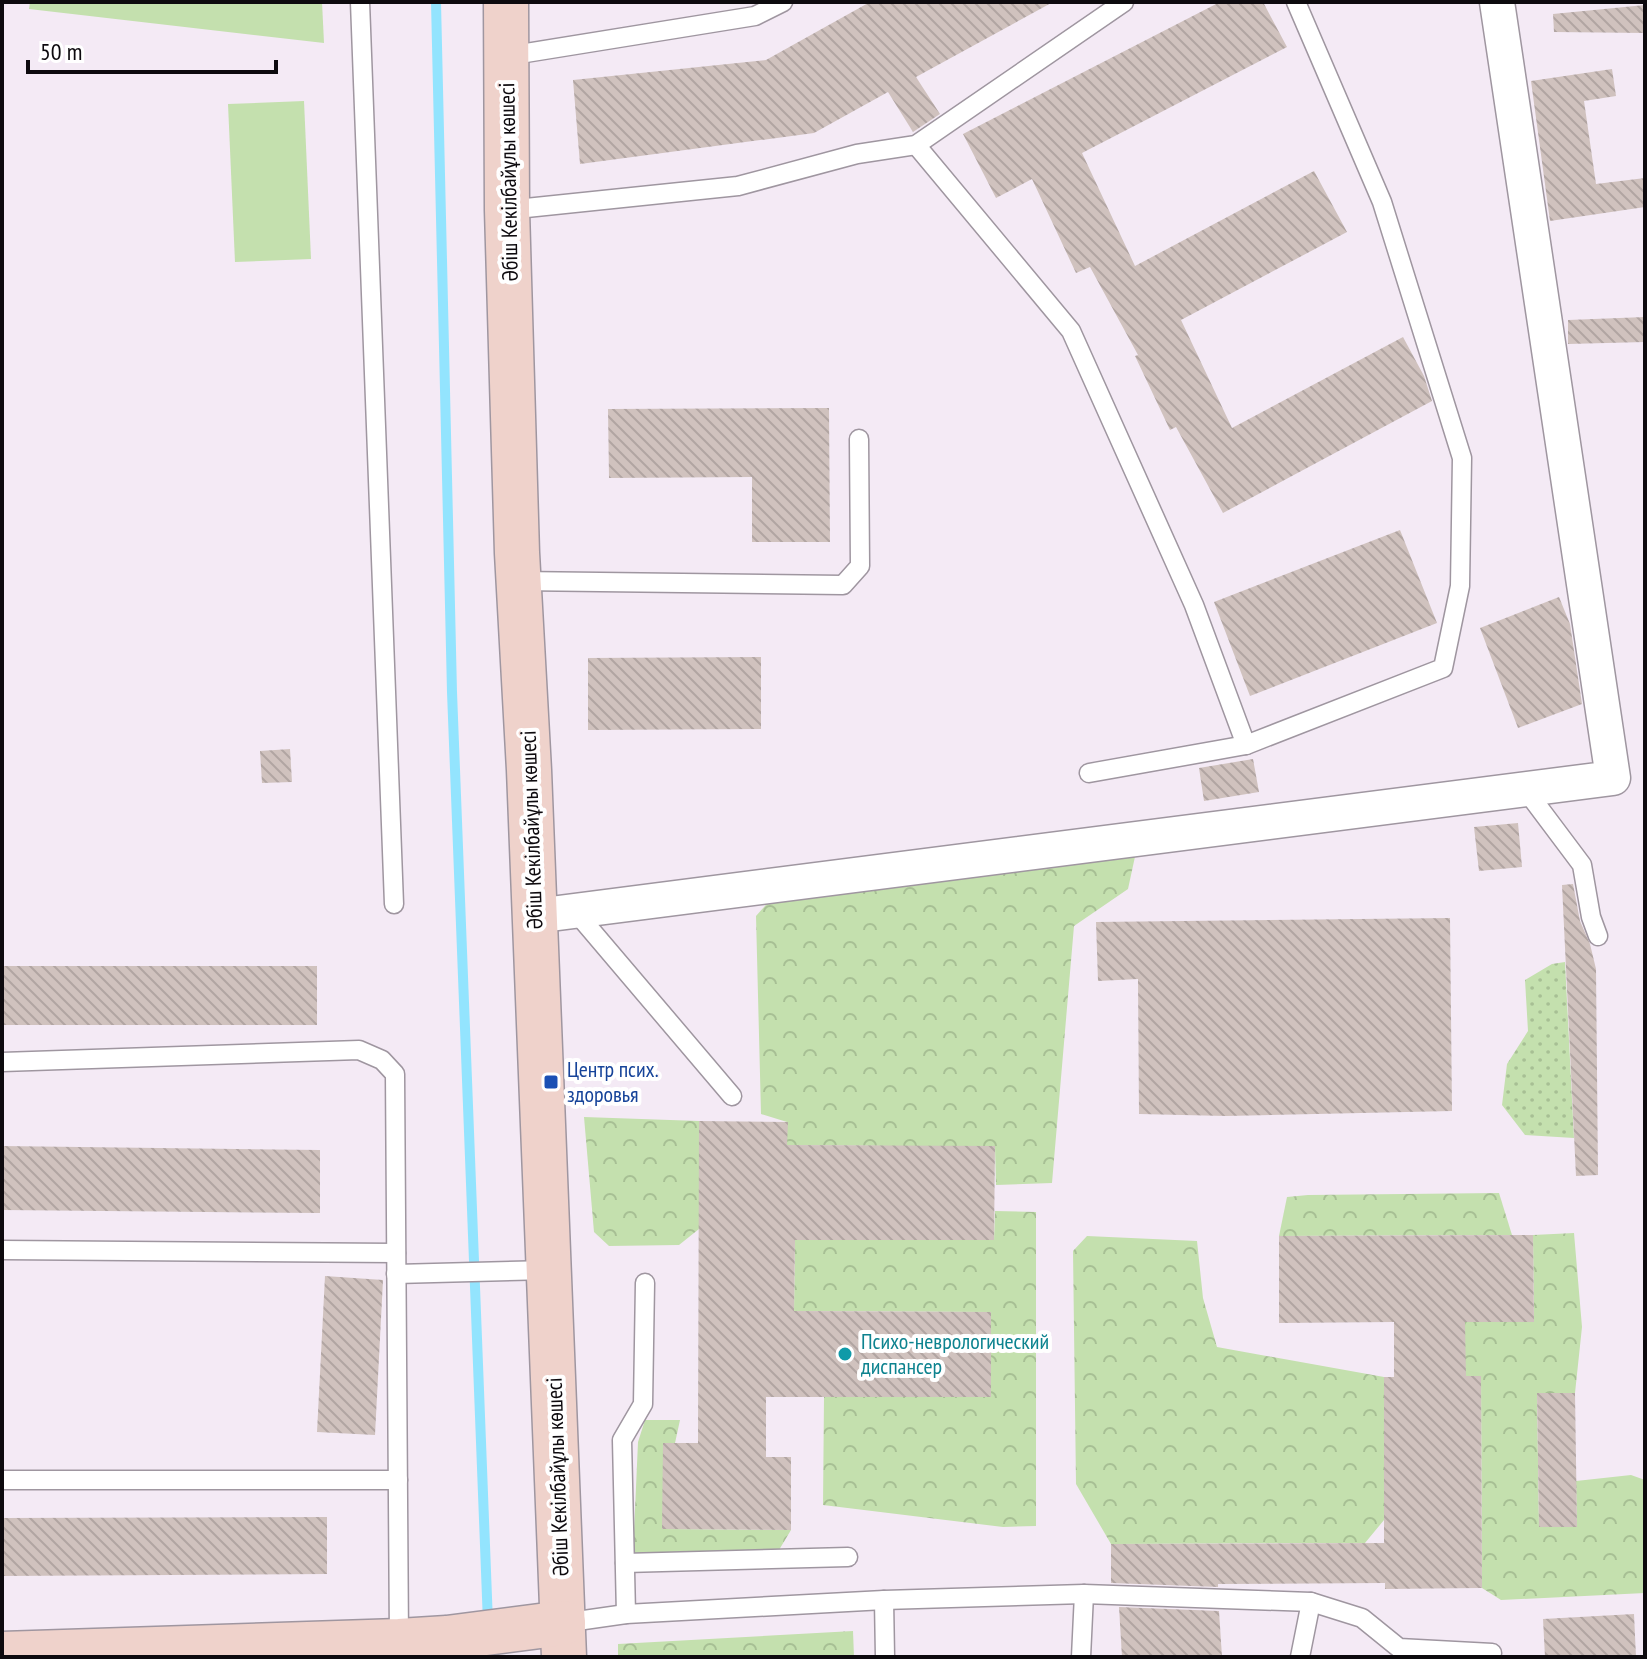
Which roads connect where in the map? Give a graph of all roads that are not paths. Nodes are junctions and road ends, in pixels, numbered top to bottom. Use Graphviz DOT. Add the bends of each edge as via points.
graph roads {
  1 [pos="360,2"];
  2 [pos="506,2"];
  3 [pos="783,2"];
  4 [pos="1296,2"];
  5 [pos="1497,2"];
  6 [pos="1109,5"];
  7 [pos="507,56"];
  8 [pos="916,145"];
  9 [pos="507,210"];
  10 [pos="859,439"];
  11 [pos="518,581"];
  12 [pos="1246,745"];
  13 [pos="1089,773"];
  14 [pos="1525,789"];
  15 [pos="394,904"];
  16 [pos="554,913"];
  17 [pos="1598,936"];
  18 [pos="2,1062"];
  19 [pos="732,1096"];
  20 [pos="2,1250"];
  21 [pos="396,1253"];
  22 [pos="542,1270"];
  23 [pos="396,1274"];
  24 [pos="645,1283"];
  25 [pos="2,1480"];
  26 [pos="398,1480"];
  27 [pos="848,1557"];
  28 [pos="625,1563"];
  29 [pos="1084,1594"];
  30 [pos="884,1600"];
  31 [pos="1311,1602"];
  32 [pos="626,1614"];
  33 [pos="563,1640"];
  34 [pos="399,1641"];
  35 [pos="1492,1653"];
  36 [pos="2,1654"];
  37 [pos="885,1657"];
  38 [pos="1081,1657"];
  39 [pos="1300,1657"];
  1 -- 15 [label="lane"];
  2 -- 7 [label="street, Әбіш Кекілбайұлы көшесі"];
  3 -- 7 [label="lane" via="755,16"];
  4 -- 12 [label="lane" via="1382,202 1462,458 1460,586 1443,668"];
  5 -- 14 [label="street" via="1613,778"];
  6 -- 8 [label="lane"];
  7 -- 9 [label="street, Әбіш Кекілбайұлы көшесі"];
  8 -- 9 [label="lane" via="857,154 738,186"];
  8 -- 12 [label="lane" via="1071,331 1194,605"];
  9 -- 11 [label="street, Әбіш Кекілбайұлы көшесі"];
  10 -- 11 [label="lane" via="860,566 843,585"];
  11 -- 16 [label="street, Әбіш Кекілбайұлы көшесі"];
  12 -- 13 [label="lane"];
  14 -- 16 [label="street"];
  14 -- 17 [label="lane" via="1582,865"];
  16 -- 19 [label="lane"];
  16 -- 22 [label="street, Әбіш Кекілбайұлы көшесі"];
  18 -- 21 [label="lane" via="359,1050 382,1060 395,1074"];
  20 -- 21 [label="lane"];
  21 -- 23 [label="lane"];
  22 -- 23 [label="lane"];
  22 -- 33 [label="street, Әбіш Кекілбайұлы көшесі"];
  23 -- 26 [label="lane"];
  24 -- 28 [label="lane" via="643,1404 622,1440"];
  25 -- 26 [label="lane"];
  26 -- 34 [label="lane"];
  27 -- 28 [label="lane"];
  28 -- 32 [label="lane"];
  29 -- 30 [label="lane"];
  29 -- 31 [label="lane"];
  29 -- 38 [label="lane"];
  30 -- 32 [label="lane"];
  30 -- 37 [label="lane"];
  31 -- 35 [label="lane" via="1362,1618 1399,1648"];
  31 -- 39 [label="lane"];
  32 -- 33 [label="lane"];
  33 -- 34 [label="street" via="488,1632"];
  34 -- 36 [label="street"];
}
